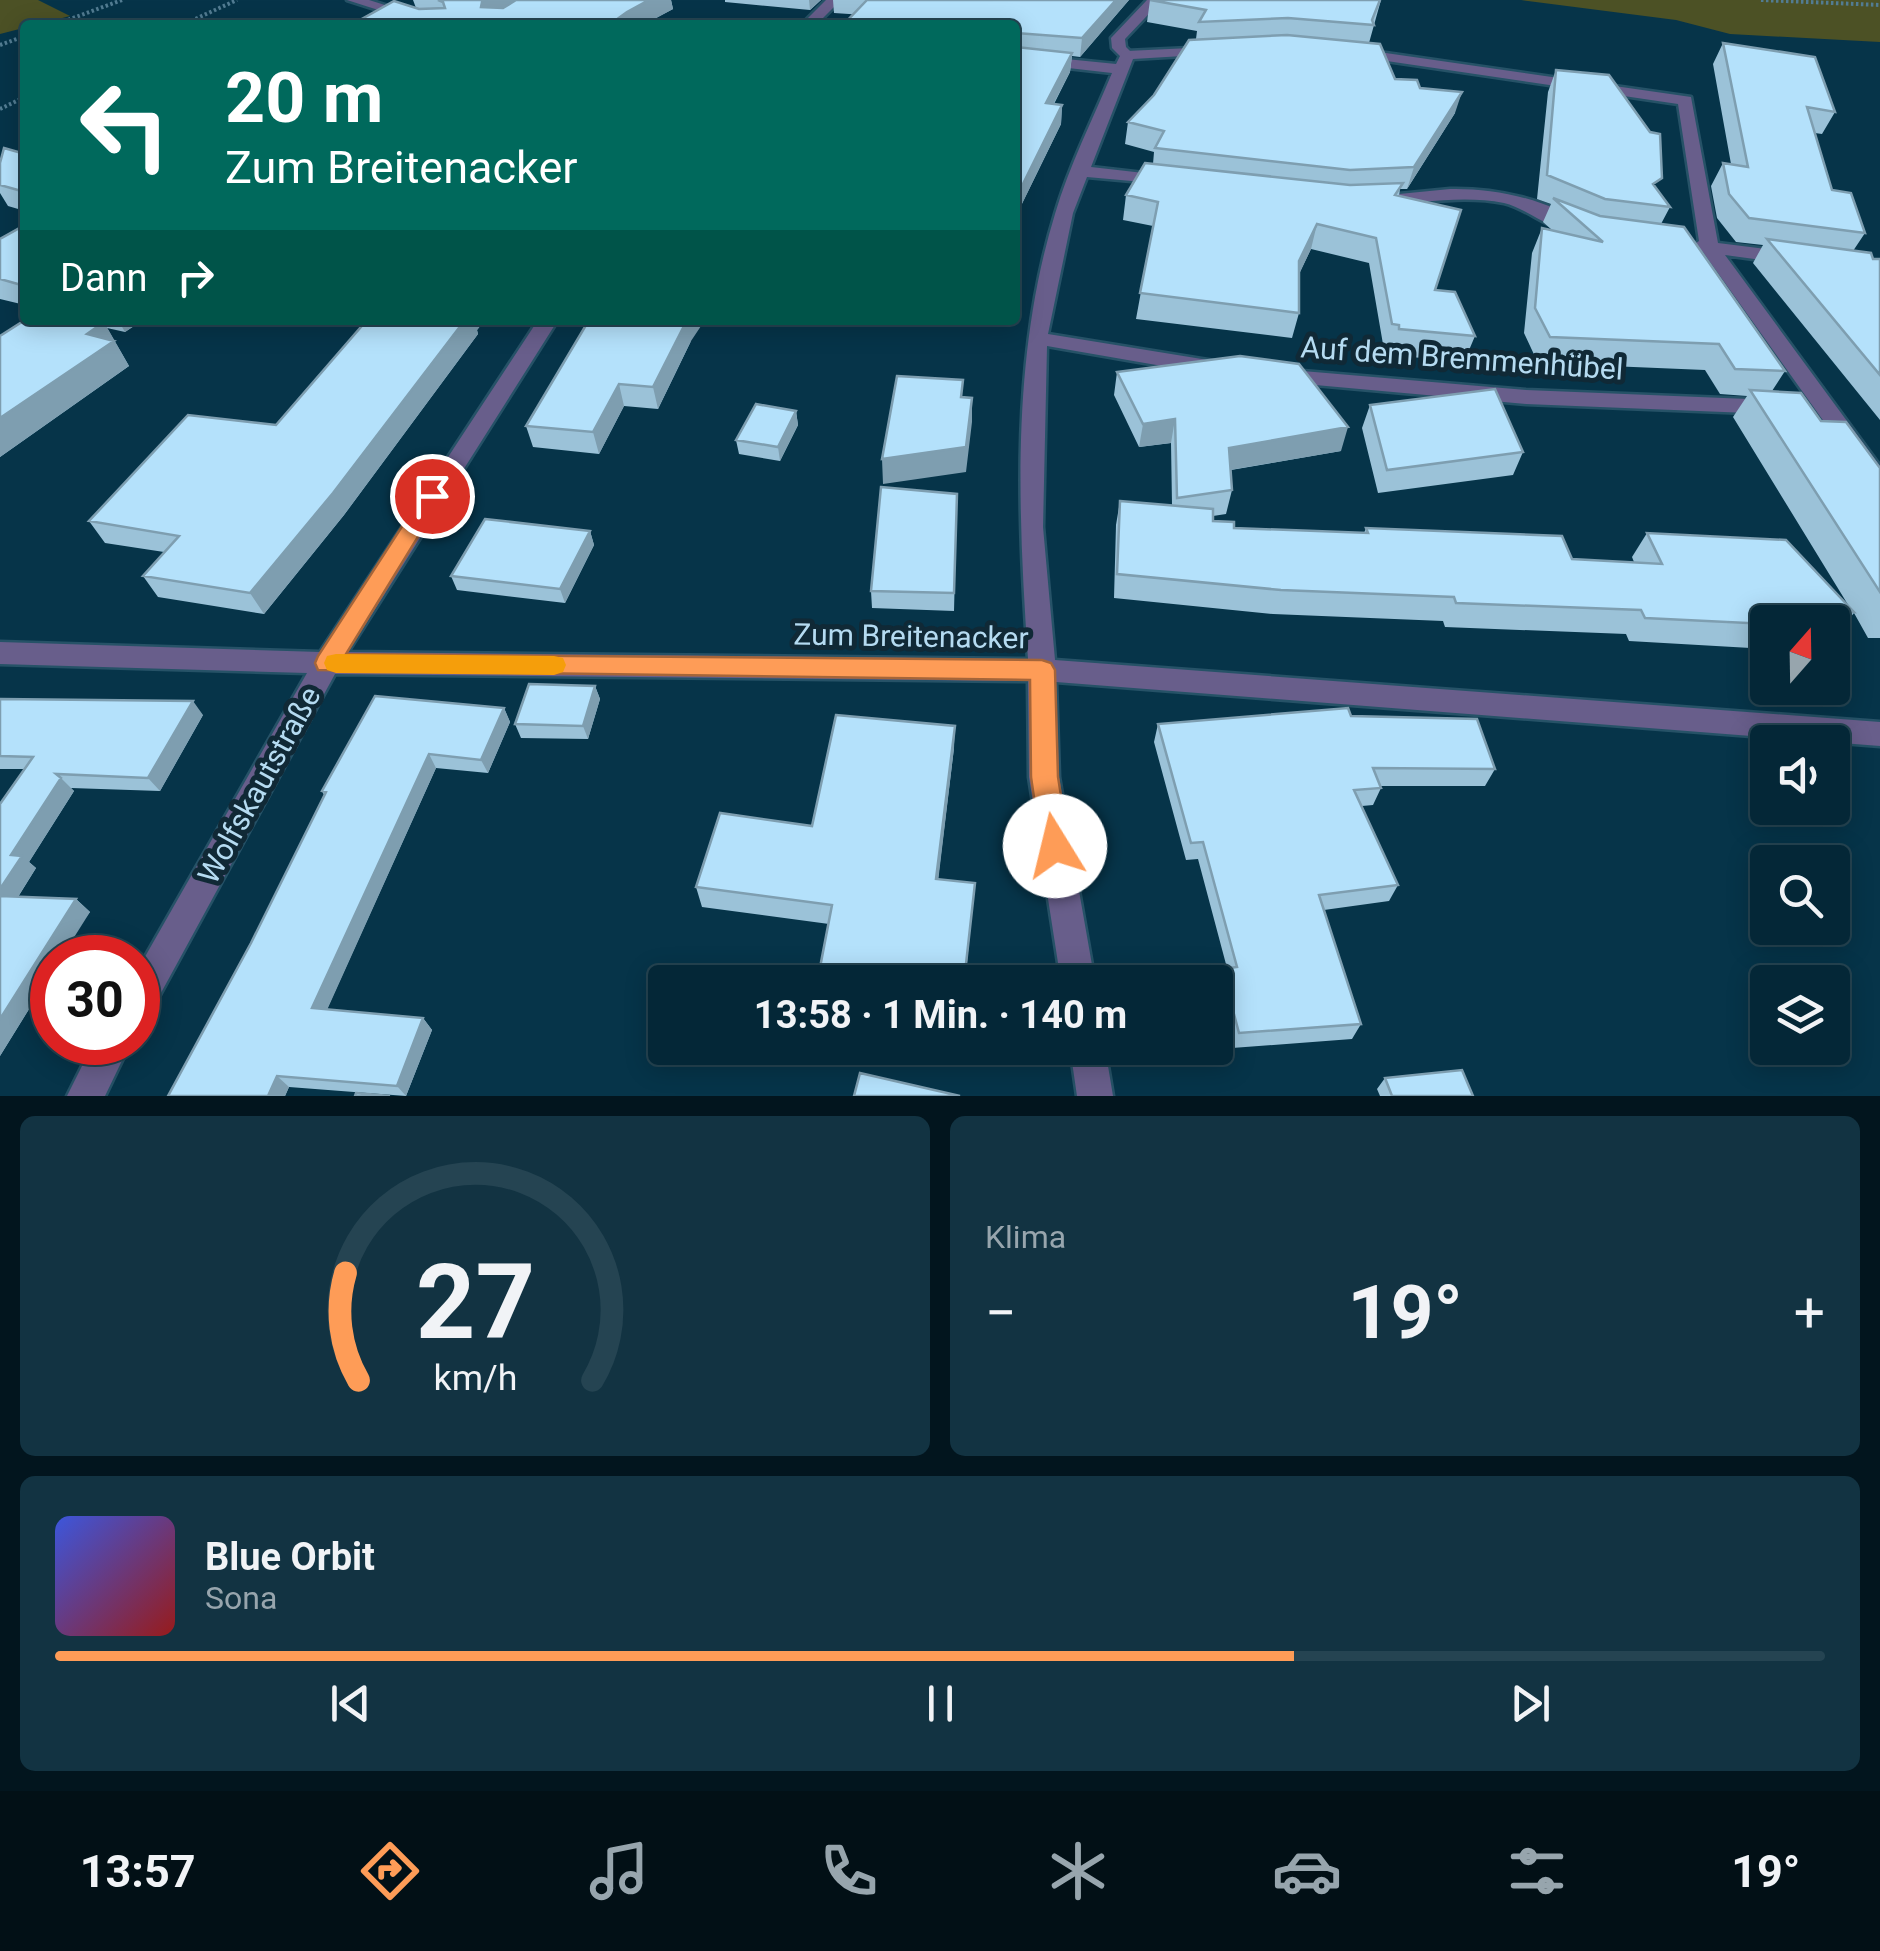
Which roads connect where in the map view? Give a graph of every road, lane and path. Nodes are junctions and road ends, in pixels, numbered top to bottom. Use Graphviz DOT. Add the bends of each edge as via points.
graph roads {
  1 [pos="122,0"];
  2 [pos="237,0"];
  3 [pos="354,0"];
  4 [pos="834,0"];
  5 [pos="1154,0"];
  6 [pos="1761,0"];
  7 [pos="1880,5"];
  8 [pos="68,20"];
  9 [pos="193,20"];
  10 [pos="424,20"];
  11 [pos="813,20"];
  12 [pos="1231,50"];
  13 [pos="1330,50"];
  14 [pos="1020,58"];
  15 [pos="1124,62"];
  16 [pos="1081,171"];
  17 [pos="1194,184"];
  18 [pos="1358,202"];
  19 [pos="1590,231"];
  20 [pos="1676,243"];
  21 [pos="1710,248"];
  22 [pos="1804,260"];
  23 [pos="545,325"];
  24 [pos="1037,338"];
  25 [pos="1806,409"];
  26 [pos="1880,483"];
  27 [pos="0,653"];
  28 [pos="327,663"];
  29 [pos="1042,670"];
  30 [pos="1880,734"];
  31 [pos="160,962"];
  32 [pos="1075,965"];
  33 [pos="102,1065"];
  34 [pos="1090,1065"];
  35 [pos="85,1096"];
  36 [pos="1095,1096"];
  1 -- 8 [label="path"];
  2 -- 9 [label="path"];
  3 -- 10 [label="street"];
  4 -- 11 [label="street"];
  5 -- 15 [label="street" via="1118,38"];
  6 -- 7 [label="path"];
  12 -- 15 [label="street"];
  13 -- 21 [label="street" via="1684,100"];
  14 -- 15 [label="street"];
  15 -- 16 [label="street"];
  16 -- 17 [label="street"];
  16 -- 24 [label="street" via="1064,213"];
  18 -- 19 [label="street" via="1478,194 1520,202"];
  20 -- 21 [label="street"];
  21 -- 22 [label="street"];
  21 -- 25 [label="street"];
  23 -- 28 [label="street, Wolfskautstraße"];
  24 -- 25 [label="street, Auf dem Bremmenhübel" via="1240,372 1506,396"];
  24 -- 29 [label="street" via="1031,528"];
  25 -- 26 [label="street"];
  27 -- 28 [label="street, Zum Breitenacker"];
  28 -- 29 [label="street, Zum Breitenacker"];
  28 -- 31 [label="street, Wolfskautstraße"];
  29 -- 30 [label="street, Zum Breitenacker"];
  29 -- 32 [label="street" via="1044,777"];
  33 -- 35 [label="street"];
  34 -- 36 [label="street"];
}
